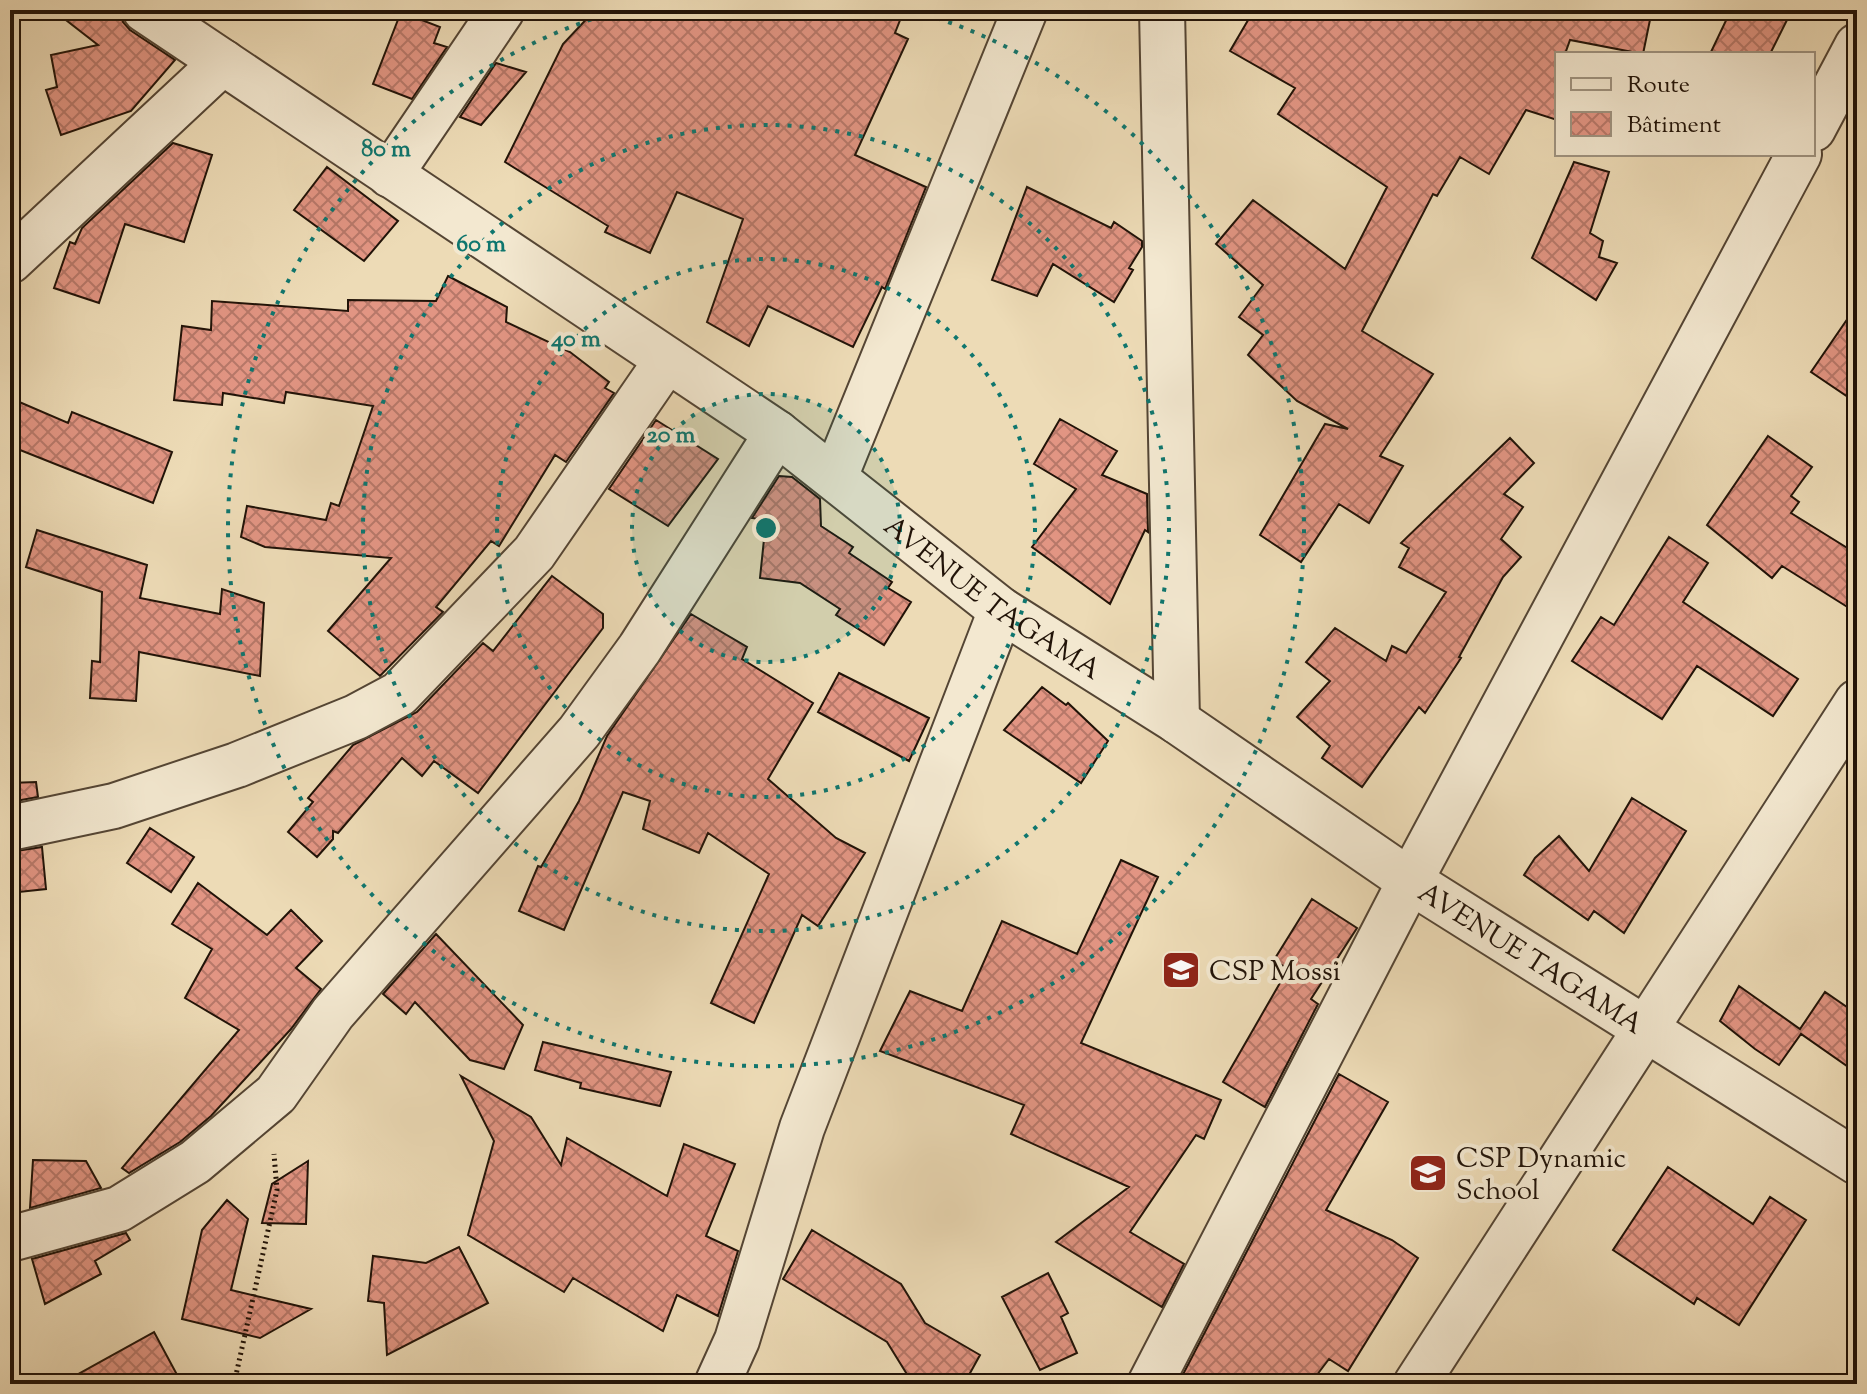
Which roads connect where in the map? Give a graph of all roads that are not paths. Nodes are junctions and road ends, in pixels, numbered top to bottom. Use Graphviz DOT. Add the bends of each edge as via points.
graph roads {
  1 [pos="145,10"];
  2 [pos="502,10"];
  3 [pos="1025,10"];
  4 [pos="1162,10"];
  5 [pos="1857,46"];
  6 [pos="223,62"];
  7 [pos="1815,125"];
  8 [pos="1798,156"];
  9 [pos="390,175"];
  10 [pos="10,261"];
  11 [pos="667,360"];
  12 [pos="777,433"];
  13 [pos="835,477"];
  14 [pos="1001,610"];
  15 [pos="1857,702"];
  16 [pos="1177,721"];
  17 [pos="10,828"];
  18 [pos="1410,881"];
  19 [pos="1645,1029"];
  20 [pos="1857,1162"];
  21 [pos="10,1239"];
  22 [pos="717,1384"];
  23 [pos="1150,1384"];
  24 [pos="1416,1384"];
  1 -- 6 [label="street, AVENUE TAGAMA"];
  2 -- 9 [label="street"];
  3 -- 13 [label="street"];
  4 -- 16 [label="street"];
  5 -- 7 [label="street"];
  6 -- 9 [label="street, AVENUE TAGAMA"];
  6 -- 10 [label="street"];
  8 -- 18 [label="street"];
  9 -- 11 [label="street, AVENUE TAGAMA"];
  11 -- 12 [label="street, AVENUE TAGAMA"];
  11 -- 17 [label="street" via="534,553 399,694 237,765 114,806"];
  12 -- 13 [label="street, AVENUE TAGAMA"];
  12 -- 21 [label="street" via="640,648 579,732 333,1013 276,1094 195,1162 119,1209"];
  13 -- 14 [label="street, AVENUE TAGAMA"];
  14 -- 16 [label="street, AVENUE TAGAMA"];
  14 -- 22 [label="street" via="802,1128 737,1340"];
  15 -- 19 [label="street"];
  16 -- 18 [label="street, AVENUE TAGAMA"];
  18 -- 19 [label="street, AVENUE TAGAMA"];
  18 -- 23 [label="street"];
  19 -- 20 [label="street, AVENUE TAGAMA"];
  19 -- 24 [label="street"];
}
